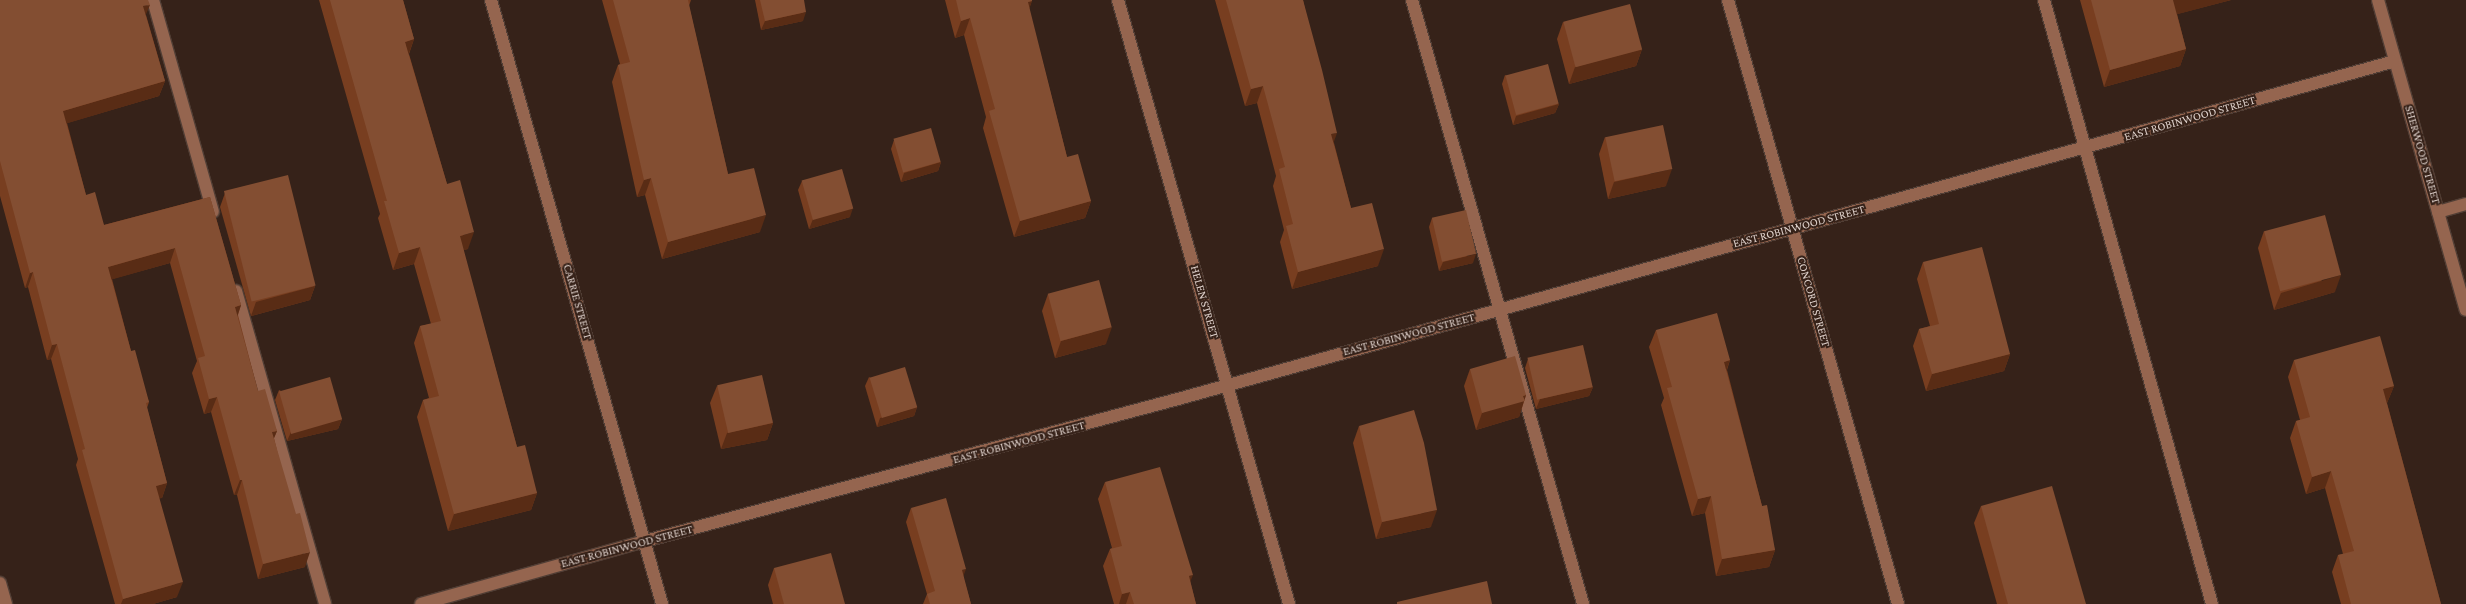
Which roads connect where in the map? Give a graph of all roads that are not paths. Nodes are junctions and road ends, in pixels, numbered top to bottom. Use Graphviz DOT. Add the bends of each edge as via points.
graph roads {
  1 [pos="153,0"];
  2 [pos="491,0"];
  3 [pos="1118,0"];
  4 [pos="1412,0"];
  5 [pos="1728,0"];
  6 [pos="2044,0"];
  7 [pos="2378,0"];
  8 [pos="2395,61"];
  9 [pos="2085,148"];
  10 [pos="2466,204"];
  11 [pos="2438,212"];
  12 [pos="216,220"];
  13 [pos="1793,229"];
  14 [pos="232,278"];
  15 [pos="1501,310"];
  16 [pos="2466,310"];
  17 [pos="1227,385"];
  18 [pos="645,541"];
  19 [pos="0,583"];
  20 [pos="6,604"];
  21 [pos="324,604"];
  22 [pos="422,604"];
  23 [pos="662,604"];
  24 [pos="1289,604"];
  25 [pos="1583,604"];
  26 [pos="1898,604"];
  27 [pos="2212,604"];
  1 -- 12 [label="street"];
  2 -- 18 [label="street, CARRIE STREET"];
  3 -- 17 [label="street, HELEN STREET"];
  4 -- 15 [label="street"];
  5 -- 13 [label="street, CONCORD STREET"];
  6 -- 9 [label="street"];
  7 -- 8 [label="street, SHERWOOD STREET"];
  8 -- 9 [label="street, EAST ROBINWOOD STREET"];
  8 -- 11 [label="street, SHERWOOD STREET"];
  9 -- 13 [label="street, EAST ROBINWOOD STREET"];
  9 -- 27 [label="street"];
  10 -- 11 [label="street"];
  11 -- 16 [label="street, SHERWOOD STREET"];
  13 -- 15 [label="street, EAST ROBINWOOD STREET"];
  13 -- 26 [label="street, CONCORD STREET"];
  14 -- 21 [label="street"];
  15 -- 17 [label="street, EAST ROBINWOOD STREET"];
  15 -- 25 [label="street"];
  17 -- 18 [label="street, EAST ROBINWOOD STREET"];
  17 -- 24 [label="street, HELEN STREET"];
  18 -- 22 [label="street, EAST ROBINWOOD STREET"];
  18 -- 23 [label="street, CARRIE STREET"];
  19 -- 20 [label="street"];
}
